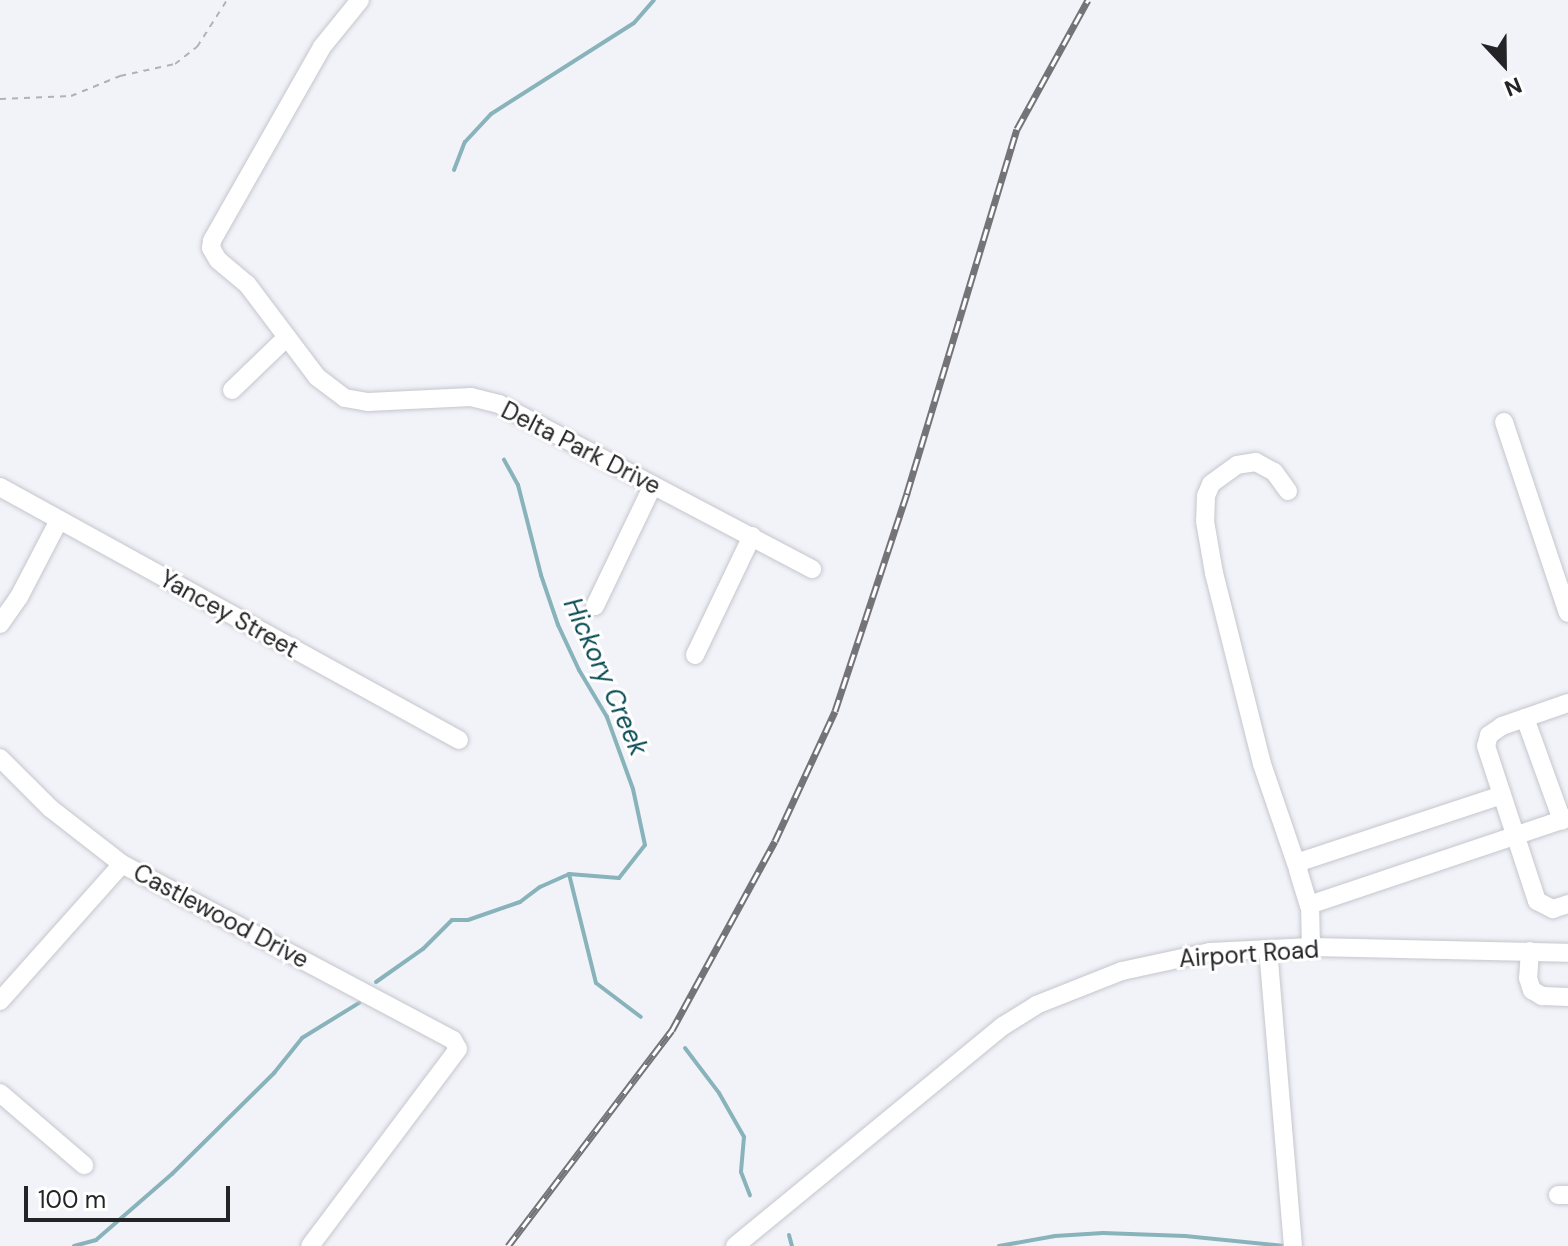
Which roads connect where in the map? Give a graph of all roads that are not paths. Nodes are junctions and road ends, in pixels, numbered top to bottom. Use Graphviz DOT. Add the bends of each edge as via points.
graph roads {
  1 [pos="360,0"];
  2 [pos="287,337"];
  3 [pos="232,390"];
  4 [pos="1504,422"];
  5 [pos="653,485"];
  6 [pos="0,487"];
  7 [pos="1288,491"];
  8 [pos="59,520"];
  9 [pos="752,536"];
  10 [pos="812,569"];
  11 [pos="595,606"];
  12 [pos="1568,613"];
  13 [pos="0,624"];
  14 [pos="695,655"];
  15 [pos="1568,703"];
  16 [pos="1525,718"];
  17 [pos="459,740"];
  18 [pos="0,758"];
  19 [pos="1502,795"];
  20 [pos="1565,819"];
  21 [pos="1516,836"];
  22 [pos="122,864"];
  23 [pos="1297,866"];
  24 [pos="1310,904"];
  25 [pos="1568,904"];
  26 [pos="1311,947"];
  27 [pos="1268,949"];
  28 [pos="1530,951"];
  29 [pos="1568,953"];
  30 [pos="1568,997"];
  31 [pos="0,1001"];
  32 [pos="0,1093"];
  33 [pos="84,1165"];
  34 [pos="310,1246"];
  35 [pos="735,1246"];
  36 [pos="1293,1246"];
  1 -- 2 [label="street, Delta Park Drive" via="322,47 211,248"];
  2 -- 3 [label="street"];
  2 -- 5 [label="street, Delta Park Drive" via="317,377 345,398 471,397 499,404"];
  4 -- 12 [label="street"];
  5 -- 9 [label="street, Delta Park Drive"];
  5 -- 11 [label="street"];
  6 -- 8 [label="street, Yancey Street"];
  7 -- 23 [label="street" via="1274,472 1256,462 1237,465 1211,484 1205,521 1262,764"];
  8 -- 13 [label="street"];
  8 -- 17 [label="street, Yancey Street"];
  9 -- 10 [label="street, Delta Park Drive"];
  9 -- 14 [label="street"];
  15 -- 16 [label="street"];
  16 -- 19 [label="street" via="1489,735 1486,746"];
  16 -- 20 [label="street"];
  18 -- 22 [label="street, Castlewood Drive" via="50,808"];
  19 -- 21 [label="street"];
  19 -- 23 [label="street"];
  20 -- 21 [label="street"];
  21 -- 24 [label="street"];
  21 -- 25 [label="street" via="1537,901 1553,909"];
  22 -- 31 [label="street"];
  22 -- 34 [label="street, Castlewood Drive" via="453,1040 458,1049"];
  23 -- 24 [label="street"];
  24 -- 26 [label="street"];
  26 -- 27 [label="street, Airport Road"];
  26 -- 28 [label="street, Airport Road"];
  27 -- 35 [label="street, Airport Road" via="1161,961 1036,1005 904,1105"];
  27 -- 36 [label="street"];
  28 -- 29 [label="street, Airport Road"];
  28 -- 30 [label="street" via="1532,990"];
  32 -- 33 [label="street"];
}
